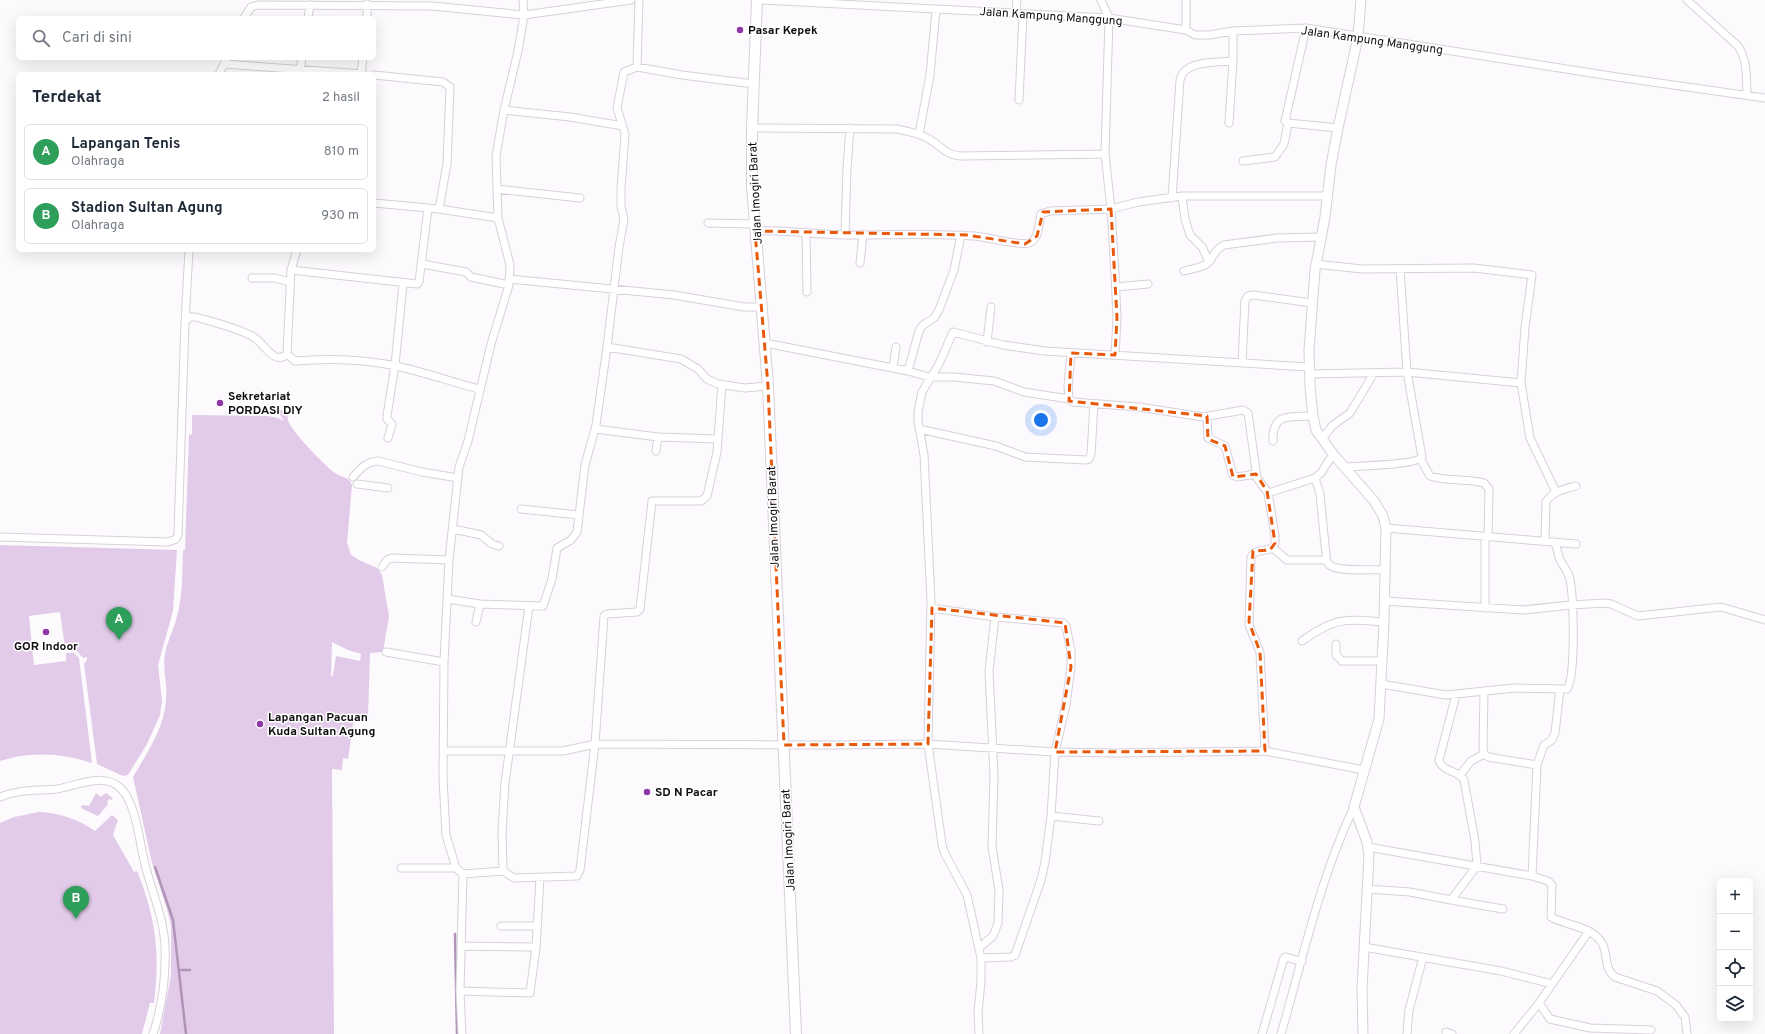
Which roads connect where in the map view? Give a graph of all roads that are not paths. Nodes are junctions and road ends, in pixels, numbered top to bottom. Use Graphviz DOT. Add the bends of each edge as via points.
graph roads {
  1 [pos="523,0"];
  2 [pos="630,0"];
  3 [pos="639,0"];
  4 [pos="757,0"];
  5 [pos="762,0"];
  6 [pos="1018,0"];
  7 [pos="1101,0"];
  8 [pos="1186,0"];
  9 [pos="1361,0"];
  10 [pos="1687,0"];
  11 [pos="790,1"];
  12 [pos="838,2"];
  13 [pos="273,3"];
  14 [pos="431,3"];
  15 [pos="367,4"];
  16 [pos="310,5"];
  17 [pos="936,10"];
  18 [pos="1019,14"];
  19 [pos="524,15"];
  20 [pos="245,16"];
  21 [pos="308,16"];
  22 [pos="367,16"];
  23 [pos="1109,18"];
  24 [pos="1306,28"];
  25 [pos="1186,30"];
  26 [pos="1234,31"];
  27 [pos="1358,37"];
  28 [pos="302,60"];
  29 [pos="363,60"];
  30 [pos="225,61"];
  31 [pos="1232,61"];
  32 [pos="637,67"];
  33 [pos="300,70"];
  34 [pos="220,72"];
  35 [pos="331,72"];
  36 [pos="362,72"];
  37 [pos="376,75"];
  38 [pos="754,84"];
  39 [pos="1747,95"];
  40 [pos="1765,98"];
  41 [pos="1020,100"];
  42 [pos="504,110"];
  43 [pos="1229,123"];
  44 [pos="1288,124"];
  45 [pos="623,126"];
  46 [pos="752,128"];
  47 [pos="850,128"];
  48 [pos="1338,128"];
  49 [pos="919,134"];
  50 [pos="1105,154"];
  51 [pos="1243,161"];
  52 [pos="497,189"];
  53 [pos="1182,196"];
  54 [pos="1328,196"];
  55 [pos="580,198"];
  56 [pos="1172,198"];
  57 [pos="376,203"];
  58 [pos="428,208"];
  59 [pos="439,209"];
  60 [pos="1111,209"];
  61 [pos="498,218"];
  62 [pos="708,223"];
  63 [pos="755,228"];
  64 [pos="806,232"];
  65 [pos="862,234"];
  66 [pos="845,235"];
  67 [pos="961,235"];
  68 [pos="1321,237"];
  69 [pos="189,252"];
  70 [pos="296,252"];
  71 [pos="1209,262"];
  72 [pos="860,263"];
  73 [pos="422,264"];
  74 [pos="1316,264"];
  75 [pos="1400,269"];
  76 [pos="291,270"];
  77 [pos="1184,271"];
  78 [pos="252,278"];
  79 [pos="290,282"];
  80 [pos="509,282"];
  81 [pos="403,284"];
  82 [pos="1148,284"];
  83 [pos="1116,287"];
  84 [pos="615,290"];
  85 [pos="807,292"];
  86 [pos="1312,303"];
  87 [pos="759,307"];
  88 [pos="992,308"];
  89 [pos="185,322"];
  90 [pos="987,342"];
  91 [pos="765,343"];
  92 [pos="607,347"];
  93 [pos="896,347"];
  94 [pos="1071,353"];
  95 [pos="287,354"];
  96 [pos="1115,355"];
  97 [pos="1242,362"];
  98 [pos="395,366"];
  99 [pos="893,368"];
  100 [pos="1309,370"];
  101 [pos="908,371"];
  102 [pos="1407,372"];
  103 [pos="1374,373"];
  104 [pos="930,377"];
  105 [pos="1521,383"];
  106 [pos="722,384"];
  107 [pos="765,386"];
  108 [pos="479,389"];
  109 [pos="1069,399"];
  110 [pos="1094,404"];
  111 [pos="1207,416"];
  112 [pos="1312,416"];
  113 [pos="595,429"];
  114 [pos="919,429"];
  115 [pos="658,436"];
  116 [pos="388,438"];
  117 [pos="718,439"];
  118 [pos="1322,439"];
  119 [pos="1273,441"];
  120 [pos="656,451"];
  121 [pos="1333,454"];
  122 [pos="1421,460"];
  123 [pos="1344,467"];
  124 [pos="1256,474"];
  125 [pos="354,477"];
  126 [pos="458,478"];
  127 [pos="1315,478"];
  128 [pos="357,484"];
  129 [pos="1576,486"];
  130 [pos="388,488"];
  131 [pos="1556,492"];
  132 [pos="1268,493"];
  133 [pos="521,509"];
  134 [pos="579,515"];
  135 [pos="1386,528"];
  136 [pos="453,529"];
  137 [pos="0,537"];
  138 [pos="1486,537"];
  139 [pos="1545,541"];
  140 [pos="1555,542"];
  141 [pos="1576,544"];
  142 [pos="499,546"];
  143 [pos="1273,548"];
  144 [pos="449,560"];
  145 [pos="1326,560"];
  146 [pos="382,567"];
  147 [pos="1386,570"];
  148 [pos="447,599"];
  149 [pos="1385,601"];
  150 [pos="480,604"];
  151 [pos="1571,605"];
  152 [pos="529,606"];
  153 [pos="931,608"];
  154 [pos="1485,608"];
  155 [pos="996,617"];
  156 [pos="1765,620"];
  157 [pos="476,622"];
  158 [pos="1384,622"];
  159 [pos="1302,641"];
  160 [pos="1336,644"];
  161 [pos="386,652"];
  162 [pos="1382,661"];
  163 [pos="444,662"];
  164 [pos="1381,684"];
  165 [pos="1560,689"];
  166 [pos="1484,691"];
  167 [pos="1456,695"];
  168 [pos="595,744"];
  169 [pos="781,744"];
  170 [pos="928,744"];
  171 [pos="993,748"];
  172 [pos="510,750"];
  173 [pos="444,751"];
  174 [pos="1265,751"];
  175 [pos="1055,752"];
  176 [pos="1484,754"];
  177 [pos="1537,765"];
  178 [pos="1364,770"];
  179 [pos="1460,775"];
  180 [pos="0,797"];
  181 [pos="1354,807"];
  182 [pos="1051,816"];
  183 [pos="1099,821"];
  184 [pos="1368,847"];
  185 [pos="1476,866"];
  186 [pos="401,868"];
  187 [pos="456,868"];
  188 [pos="503,871"];
  189 [pos="464,874"];
  190 [pos="1532,876"];
  191 [pos="540,878"];
  192 [pos="1367,888"];
  193 [pos="1451,900"];
  194 [pos="1503,909"];
  195 [pos="500,926"];
  196 [pos="537,926"];
  197 [pos="1589,931"];
  198 [pos="461,946"];
  199 [pos="536,947"];
  200 [pos="1364,947"];
  201 [pos="979,948"];
  202 [pos="1423,957"];
  203 [pos="981,958"];
  204 [pos="1302,962"];
  205 [pos="1552,984"];
  206 [pos="460,991"];
  207 [pos="1539,1003"];
  208 [pos="1651,1030"];
  209 [pos="153,1034"];
  210 [pos="462,1034"];
  211 [pos="796,1034"];
  212 [pos="979,1034"];
  213 [pos="1262,1034"];
  214 [pos="1281,1034"];
  215 [pos="1363,1034"];
  216 [pos="1407,1034"];
  217 [pos="1514,1034"];
  218 [pos="1688,1034"];
  1 -- 19 [label="street"];
  2 -- 19 [label="street"];
  3 -- 32 [label="street"];
  4 -- 38 [label="main road, Jalan Imogiri Barat"];
  5 -- 11 [label="street, Jalan Kampung Manggung"];
  6 -- 18 [label="street"];
  7 -- 23 [label="street"];
  8 -- 25 [label="street"];
  9 -- 27 [label="street"];
  10 -- 39 [label="street" via="1738,46 1744,55"];
  11 -- 12 [label="street, Jalan Kampung Manggung"];
  12 -- 17 [label="street, Jalan Kampung Manggung"];
  13 -- 16 [label="street"];
  13 -- 20 [label="street" via="252,7"];
  14 -- 15 [label="street"];
  14 -- 19 [label="street"];
  15 -- 16 [label="street"];
  15 -- 22 [label="street"];
  16 -- 21 [label="street"];
  17 -- 18 [label="street, Jalan Kampung Manggung"];
  17 -- 49 [label="street" via="930,75"];
  18 -- 23 [label="street, Jalan Kampung Manggung"];
  18 -- 41 [label="street"];
  19 -- 42 [label="street"];
  23 -- 25 [label="street, Jalan Kampung Manggung"];
  23 -- 50 [label="street"];
  24 -- 26 [label="street, Jalan Kampung Manggung"];
  24 -- 27 [label="street, Jalan Kampung Manggung"];
  24 -- 44 [label="street" via="1285,118"];
  25 -- 26 [label="street, Jalan Kampung Manggung" via="1195,35"];
  26 -- 31 [label="street"];
  27 -- 39 [label="street, Jalan Kampung Manggung"];
  27 -- 48 [label="street"];
  28 -- 33 [label="street"];
  29 -- 36 [label="street"];
  30 -- 33 [label="street"];
  30 -- 34 [label="street"];
  31 -- 43 [label="street"];
  31 -- 56 [label="street" via="1208,62 1191,67 1184,72 1180,80"];
  32 -- 38 [label="street"];
  32 -- 45 [label="street" via="624,72 617,108"];
  33 -- 35 [label="street"];
  37 -- 59 [label="street" via="443,82 450,87 447,164"];
  38 -- 46 [label="main road, Jalan Imogiri Barat"];
  39 -- 40 [label="street, Jalan Kampung Manggung"];
  42 -- 45 [label="street"];
  42 -- 52 [label="street" via="496,156"];
  44 -- 48 [label="street"];
  44 -- 51 [label="street" via="1284,144 1275,157"];
  45 -- 84 [label="street" via="625,134 621,195 624,220"];
  46 -- 47 [label="street"];
  46 -- 63 [label="main road, Jalan Imogiri Barat"];
  47 -- 49 [label="street" via="897,129"];
  47 -- 66 [label="street"];
  48 -- 54 [label="street"];
  49 -- 50 [label="street" via="946,153 960,156"];
  50 -- 60 [label="street"];
  52 -- 55 [label="street"];
  52 -- 61 [label="street"];
  53 -- 54 [label="street"];
  53 -- 56 [label="street"];
  53 -- 71 [label="street" via="1190,235 1199,242"];
  54 -- 68 [label="street"];
  56 -- 60 [label="street" via="1138,202"];
  57 -- 58 [label="street"];
  58 -- 59 [label="street"];
  58 -- 73 [label="street"];
  59 -- 61 [label="street"];
  60 -- 67 [label="street" via="1043,212 1037,236 1025,244"];
  60 -- 83 [label="street"];
  61 -- 80 [label="street" via="510,265"];
  62 -- 63 [label="street"];
  63 -- 64 [label="street"];
  63 -- 87 [label="main road, Jalan Imogiri Barat"];
  64 -- 66 [label="street"];
  64 -- 85 [label="street"];
  65 -- 66 [label="street"];
  65 -- 67 [label="street"];
  65 -- 72 [label="street"];
  67 -- 101 [label="street" via="954,270 939,310 934,318 919,330"];
  68 -- 71 [label="street" via="1277,238 1224,245 1216,251"];
  68 -- 74 [label="street"];
  69 -- 89 [label="street"];
  70 -- 76 [label="street"];
  71 -- 77 [label="street"];
  73 -- 80 [label="street" via="466,272 471,277"];
  73 -- 81 [label="street" via="418,284"];
  74 -- 75 [label="street" via="1362,269"];
  74 -- 86 [label="street"];
  75 -- 102 [label="street"];
  75 -- 105 [label="street" via="1462,267 1532,274"];
  76 -- 79 [label="street"];
  76 -- 81 [label="street"];
  78 -- 79 [label="street" via="275,278"];
  79 -- 95 [label="street"];
  80 -- 84 [label="street"];
  80 -- 108 [label="street"];
  81 -- 98 [label="street"];
  82 -- 83 [label="street"];
  83 -- 96 [label="street"];
  84 -- 87 [label="street"];
  84 -- 92 [label="street"];
  86 -- 97 [label="street" via="1248,296 1245,300"];
  86 -- 100 [label="street"];
  87 -- 91 [label="main road, Jalan Imogiri Barat"];
  88 -- 90 [label="street"];
  89 -- 95 [label="street" via="190,317 196,317 248,334 275,356 282,358"];
  89 -- 137 [label="street" via="176,539 168,542"];
  90 -- 94 [label="street"];
  90 -- 104 [label="street" via="953,332 939,364"];
  91 -- 99 [label="street"];
  91 -- 107 [label="main road, Jalan Imogiri Barat"];
  92 -- 106 [label="street" via="681,359 698,369 707,380"];
  92 -- 113 [label="street"];
  93 -- 99 [label="street"];
  94 -- 96 [label="street"];
  94 -- 109 [label="street"];
  95 -- 98 [label="street" via="295,360 360,360"];
  96 -- 97 [label="street"];
  97 -- 100 [label="street"];
  98 -- 108 [label="street"];
  98 -- 116 [label="street" via="387,416 387,420 392,424"];
  99 -- 101 [label="street"];
  100 -- 103 [label="street"];
  100 -- 112 [label="street"];
  101 -- 104 [label="street"];
  102 -- 103 [label="street"];
  102 -- 105 [label="street"];
  102 -- 122 [label="street" via="1422,452"];
  103 -- 118 [label="street" via="1350,413 1332,426"];
  104 -- 109 [label="street" via="1001,383 1024,392"];
  104 -- 114 [label="street" via="918,406"];
  105 -- 131 [label="street" via="1530,438"];
  106 -- 107 [label="street" via="745,388"];
  106 -- 117 [label="street"];
  107 -- 169 [label="main road, Jalan Imogiri Barat"];
  108 -- 126 [label="street"];
  109 -- 110 [label="street" via="1076,403"];
  110 -- 111 [label="street"];
  110 -- 114 [label="street" via="1091,454 1086,460 1025,457 996,446"];
  111 -- 124 [label="street" via="1208,438 1225,446 1233,475 1236,477"];
  111 -- 124 [label="street" via="1243,410 1247,412"];
  112 -- 118 [label="street"];
  112 -- 119 [label="street" via="1279,420 1273,429"];
  113 -- 115 [label="street"];
  113 -- 134 [label="street" via="584,465"];
  114 -- 153 [label="street" via="925,464"];
  115 -- 117 [label="street"];
  115 -- 120 [label="street"];
  117 -- 168 [label="street" via="716,463 705,499 652,501 639,611 604,616"];
  118 -- 121 [label="street"];
  121 -- 123 [label="street"];
  121 -- 127 [label="street"];
  122 -- 123 [label="street"];
  122 -- 138 [label="street" via="1430,476 1442,480 1484,483 1488,489"];
  123 -- 135 [label="street" via="1374,500"];
  124 -- 132 [label="street" via="1258,481"];
  125 -- 126 [label="street" via="361,468 378,461"];
  126 -- 136 [label="street"];
  127 -- 132 [label="street"];
  127 -- 145 [label="street" via="1320,494"];
  128 -- 130 [label="street"];
  129 -- 131 [label="street"];
  131 -- 139 [label="street" via="1549,496 1546,502"];
  132 -- 143 [label="street" via="1275,535"];
  133 -- 134 [label="street"];
  134 -- 152 [label="street" via="575,536 557,548 544,606"];
  135 -- 138 [label="street"];
  135 -- 147 [label="street"];
  136 -- 142 [label="street" via="481,535"];
  136 -- 144 [label="street"];
  138 -- 139 [label="street"];
  138 -- 154 [label="street"];
  139 -- 140 [label="street"];
  140 -- 141 [label="street"];
  140 -- 151 [label="street" via="1560,559 1570,577"];
  143 -- 145 [label="street" via="1287,560"];
  143 -- 174 [label="street" via="1256,551 1251,558 1249,625 1260,652"];
  144 -- 146 [label="street" via="392,558"];
  144 -- 148 [label="street"];
  145 -- 147 [label="street" via="1330,566 1340,568"];
  147 -- 149 [label="street"];
  148 -- 150 [label="street"];
  148 -- 163 [label="street"];
  149 -- 154 [label="street"];
  149 -- 158 [label="street"];
  150 -- 152 [label="street"];
  150 -- 157 [label="street"];
  151 -- 154 [label="street" via="1523,610"];
  151 -- 156 [label="street" via="1608,603 1638,616 1721,608"];
  151 -- 165 [label="street" via="1573,639 1570,680 1567,689"];
  152 -- 172 [label="street"];
  153 -- 155 [label="street"];
  153 -- 170 [label="street"];
  155 -- 171 [label="street" via="989,671"];
  155 -- 175 [label="street" via="1061,623 1066,626 1071,667 1066,705"];
  158 -- 159 [label="street" via="1339,621 1318,630"];
  158 -- 162 [label="street"];
  160 -- 162 [label="street" via="1336,655 1342,661"];
  161 -- 163 [label="street"];
  162 -- 164 [label="street"];
  163 -- 173 [label="street"];
  164 -- 167 [label="street"];
  164 -- 178 [label="street" via="1378,727"];
  165 -- 166 [label="street" via="1522,687"];
  165 -- 177 [label="street" via="1555,733 1552,740 1544,745"];
  166 -- 167 [label="street"];
  166 -- 176 [label="street"];
  167 -- 179 [label="street" via="1438,760 1442,767"];
  168 -- 169 [label="street"];
  168 -- 172 [label="street" via="563,751"];
  168 -- 191 [label="street" via="580,870 577,876"];
  169 -- 170 [label="street"];
  169 -- 211 [label="main road, Jalan Imogiri Barat"];
  170 -- 171 [label="street"];
  170 -- 201 [label="street" via="942,844 966,895"];
  171 -- 175 [label="street"];
  171 -- 201 [label="street" via="992,847 999,890 998,923 993,936"];
  172 -- 173 [label="street"];
  172 -- 188 [label="street" via="503,812"];
  173 -- 187 [label="street" via="446,835"];
  174 -- 175 [label="street"];
  174 -- 178 [label="street"];
  175 -- 182 [label="street"];
  176 -- 177 [label="street" via="1488,757"];
  176 -- 179 [label="street" via="1471,761"];
  177 -- 190 [label="street"];
  178 -- 181 [label="street"];
  179 -- 185 [label="street" via="1466,788 1475,842"];
  180 -- 209 [label="street" via="96,781 118,786 127,797 133,812 145,867 160,912 164,936 160,1008"];
  181 -- 184 [label="street"];
  181 -- 204 [label="street" via="1335,853"];
  182 -- 183 [label="street"];
  182 -- 203 [label="street" via="1041,880 1016,953 1011,957"];
  184 -- 185 [label="street"];
  184 -- 192 [label="street"];
  185 -- 190 [label="street"];
  185 -- 193 [label="street"];
  186 -- 187 [label="street"];
  187 -- 189 [label="street"];
  188 -- 189 [label="street"];
  188 -- 191 [label="street" via="514,878"];
  189 -- 198 [label="street"];
  190 -- 197 [label="street" via="1548,881 1552,885 1551,917"];
  191 -- 196 [label="street"];
  192 -- 193 [label="street" via="1410,892"];
  192 -- 200 [label="street"];
  193 -- 194 [label="street"];
  195 -- 196 [label="street"];
  196 -- 199 [label="street"];
  197 -- 205 [label="street"];
  197 -- 218 [label="street" via="1602,945 1606,966 1610,972 1615,977 1657,991 1676,1005 1686,1017"];
  198 -- 199 [label="street"];
  198 -- 206 [label="street"];
  199 -- 206 [label="street" via="530,993"];
  200 -- 202 [label="street"];
  200 -- 215 [label="street"];
  201 -- 203 [label="street"];
  202 -- 205 [label="street" via="1501,971"];
  202 -- 216 [label="street" via="1409,1010"];
  203 -- 212 [label="street"];
  204 -- 213 [label="street" via="1284,958"];
  204 -- 214 [label="street"];
  205 -- 207 [label="street"];
  206 -- 210 [label="street"];
  207 -- 208 [label="street" via="1550,1019 1590,1028"];
  207 -- 217 [label="street"];
}
